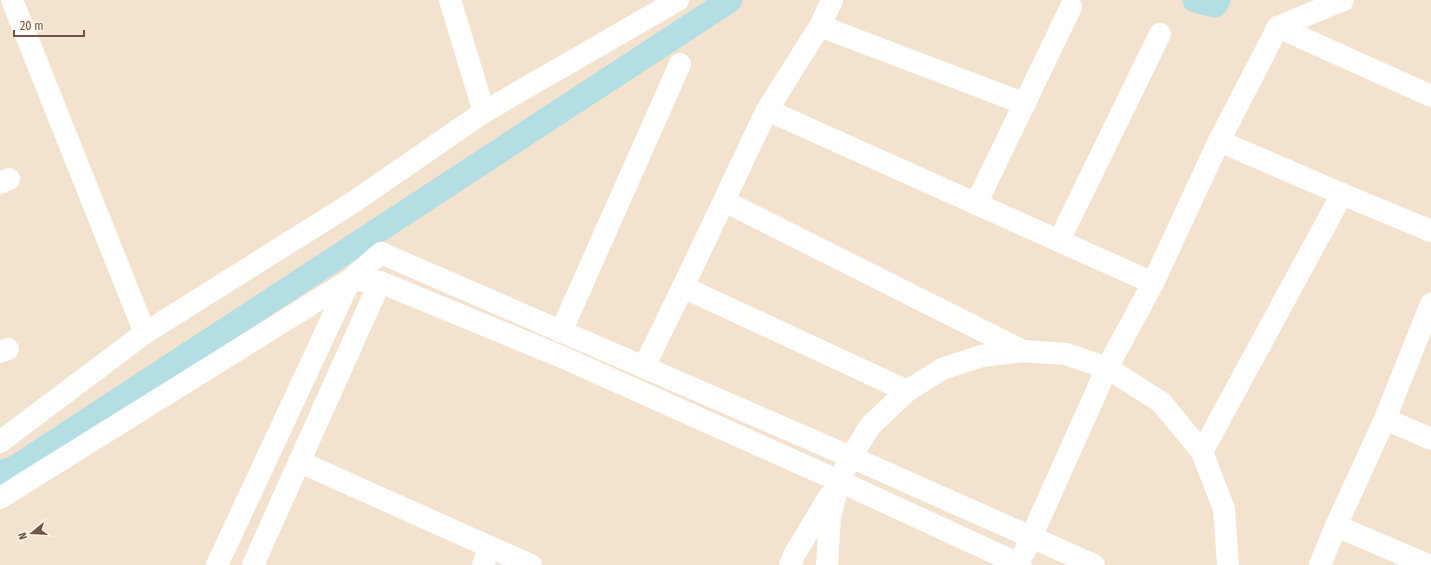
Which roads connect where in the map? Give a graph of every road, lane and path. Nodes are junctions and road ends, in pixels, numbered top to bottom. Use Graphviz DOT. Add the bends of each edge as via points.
graph roads {
  1 [pos="12,0"];
  2 [pos="450,0"];
  3 [pos="678,0"];
  4 [pos="832,0"];
  5 [pos="1343,0"];
  6 [pos="1071,7"];
  7 [pos="820,26"];
  8 [pos="1278,27"];
  9 [pos="1160,34"];
  10 [pos="680,64"];
  11 [pos="1431,96"];
  12 [pos="1025,104"];
  13 [pos="767,110"];
  14 [pos="484,112"];
  15 [pos="1219,141"];
  16 [pos="1342,194"];
  17 [pos="724,201"];
  18 [pos="976,204"];
  19 [pos="1431,231"];
  20 [pos="1059,241"];
  21 [pos="350,280"];
  22 [pos="380,282"];
  23 [pos="1152,283"];
  24 [pos="684,287"];
  25 [pos="1431,304"];
  26 [pos="561,332"];
  27 [pos="145,333"];
  28 [pos="1023,351"];
  29 [pos="644,367"];
  30 [pos="1108,368"];
  31 [pos="907,391"];
  32 [pos="1385,419"];
  33 [pos="1431,439"];
  34 [pos="0,442"];
  35 [pos="1202,452"];
  36 [pos="851,456"];
  37 [pos="300,462"];
  38 [pos="839,481"];
  39 [pos="0,498"];
  40 [pos="1336,526"];
  41 [pos="1031,538"];
  42 [pos="486,556"];
  43 [pos="217,565"];
  44 [pos="254,565"];
  45 [pos="531,565"];
  46 [pos="790,565"];
  47 [pos="827,565"];
  48 [pos="1019,565"];
  49 [pos="1094,565"];
  50 [pos="1228,565"];
  51 [pos="1320,565"];
  52 [pos="1428,565"];
  1 -- 27 [label="street"];
  2 -- 14 [label="street"];
  3 -- 14 [label="street"];
  4 -- 7 [label="street"];
  5 -- 8 [label="street"];
  6 -- 12 [label="street"];
  7 -- 12 [label="street"];
  7 -- 13 [label="street"];
  8 -- 11 [label="street"];
  8 -- 15 [label="street"];
  9 -- 20 [label="street"];
  10 -- 26 [label="street"];
  12 -- 18 [label="street"];
  13 -- 17 [label="street"];
  13 -- 18 [label="street"];
  14 -- 27 [label="street" via="349,205"];
  15 -- 16 [label="street"];
  15 -- 23 [label="street"];
  16 -- 19 [label="street"];
  16 -- 35 [label="street"];
  17 -- 24 [label="street"];
  17 -- 28 [label="street"];
  18 -- 20 [label="street"];
  20 -- 23 [label="street"];
  21 -- 22 [label="street"];
  21 -- 26 [label="street" via="381,253"];
  21 -- 39 [label="street"];
  21 -- 43 [label="street"];
  22 -- 37 [label="street"];
  22 -- 38 [label="street" via="562,358"];
  23 -- 30 [label="street"];
  24 -- 29 [label="street"];
  24 -- 31 [label="street"];
  25 -- 32 [label="street"];
  26 -- 29 [label="street"];
  27 -- 34 [label="street"];
  28 -- 30 [label="street" via="1066,354"];
  28 -- 31 [label="street" via="982,356 949,367"];
  29 -- 36 [label="street"];
  30 -- 35 [label="street" via="1161,402"];
  30 -- 41 [label="street"];
  31 -- 36 [label="street" via="870,426"];
  32 -- 33 [label="street"];
  32 -- 40 [label="street"];
  35 -- 50 [label="street" via="1224,510"];
  36 -- 38 [label="street"];
  36 -- 41 [label="street"];
  37 -- 42 [label="street"];
  37 -- 44 [label="street"];
  38 -- 46 [label="street"];
  38 -- 47 [label="street" via="830,517"];
  38 -- 48 [label="street"];
  40 -- 51 [label="street"];
  40 -- 52 [label="street"];
  41 -- 48 [label="street"];
  41 -- 49 [label="street"];
  42 -- 45 [label="street"];
}
